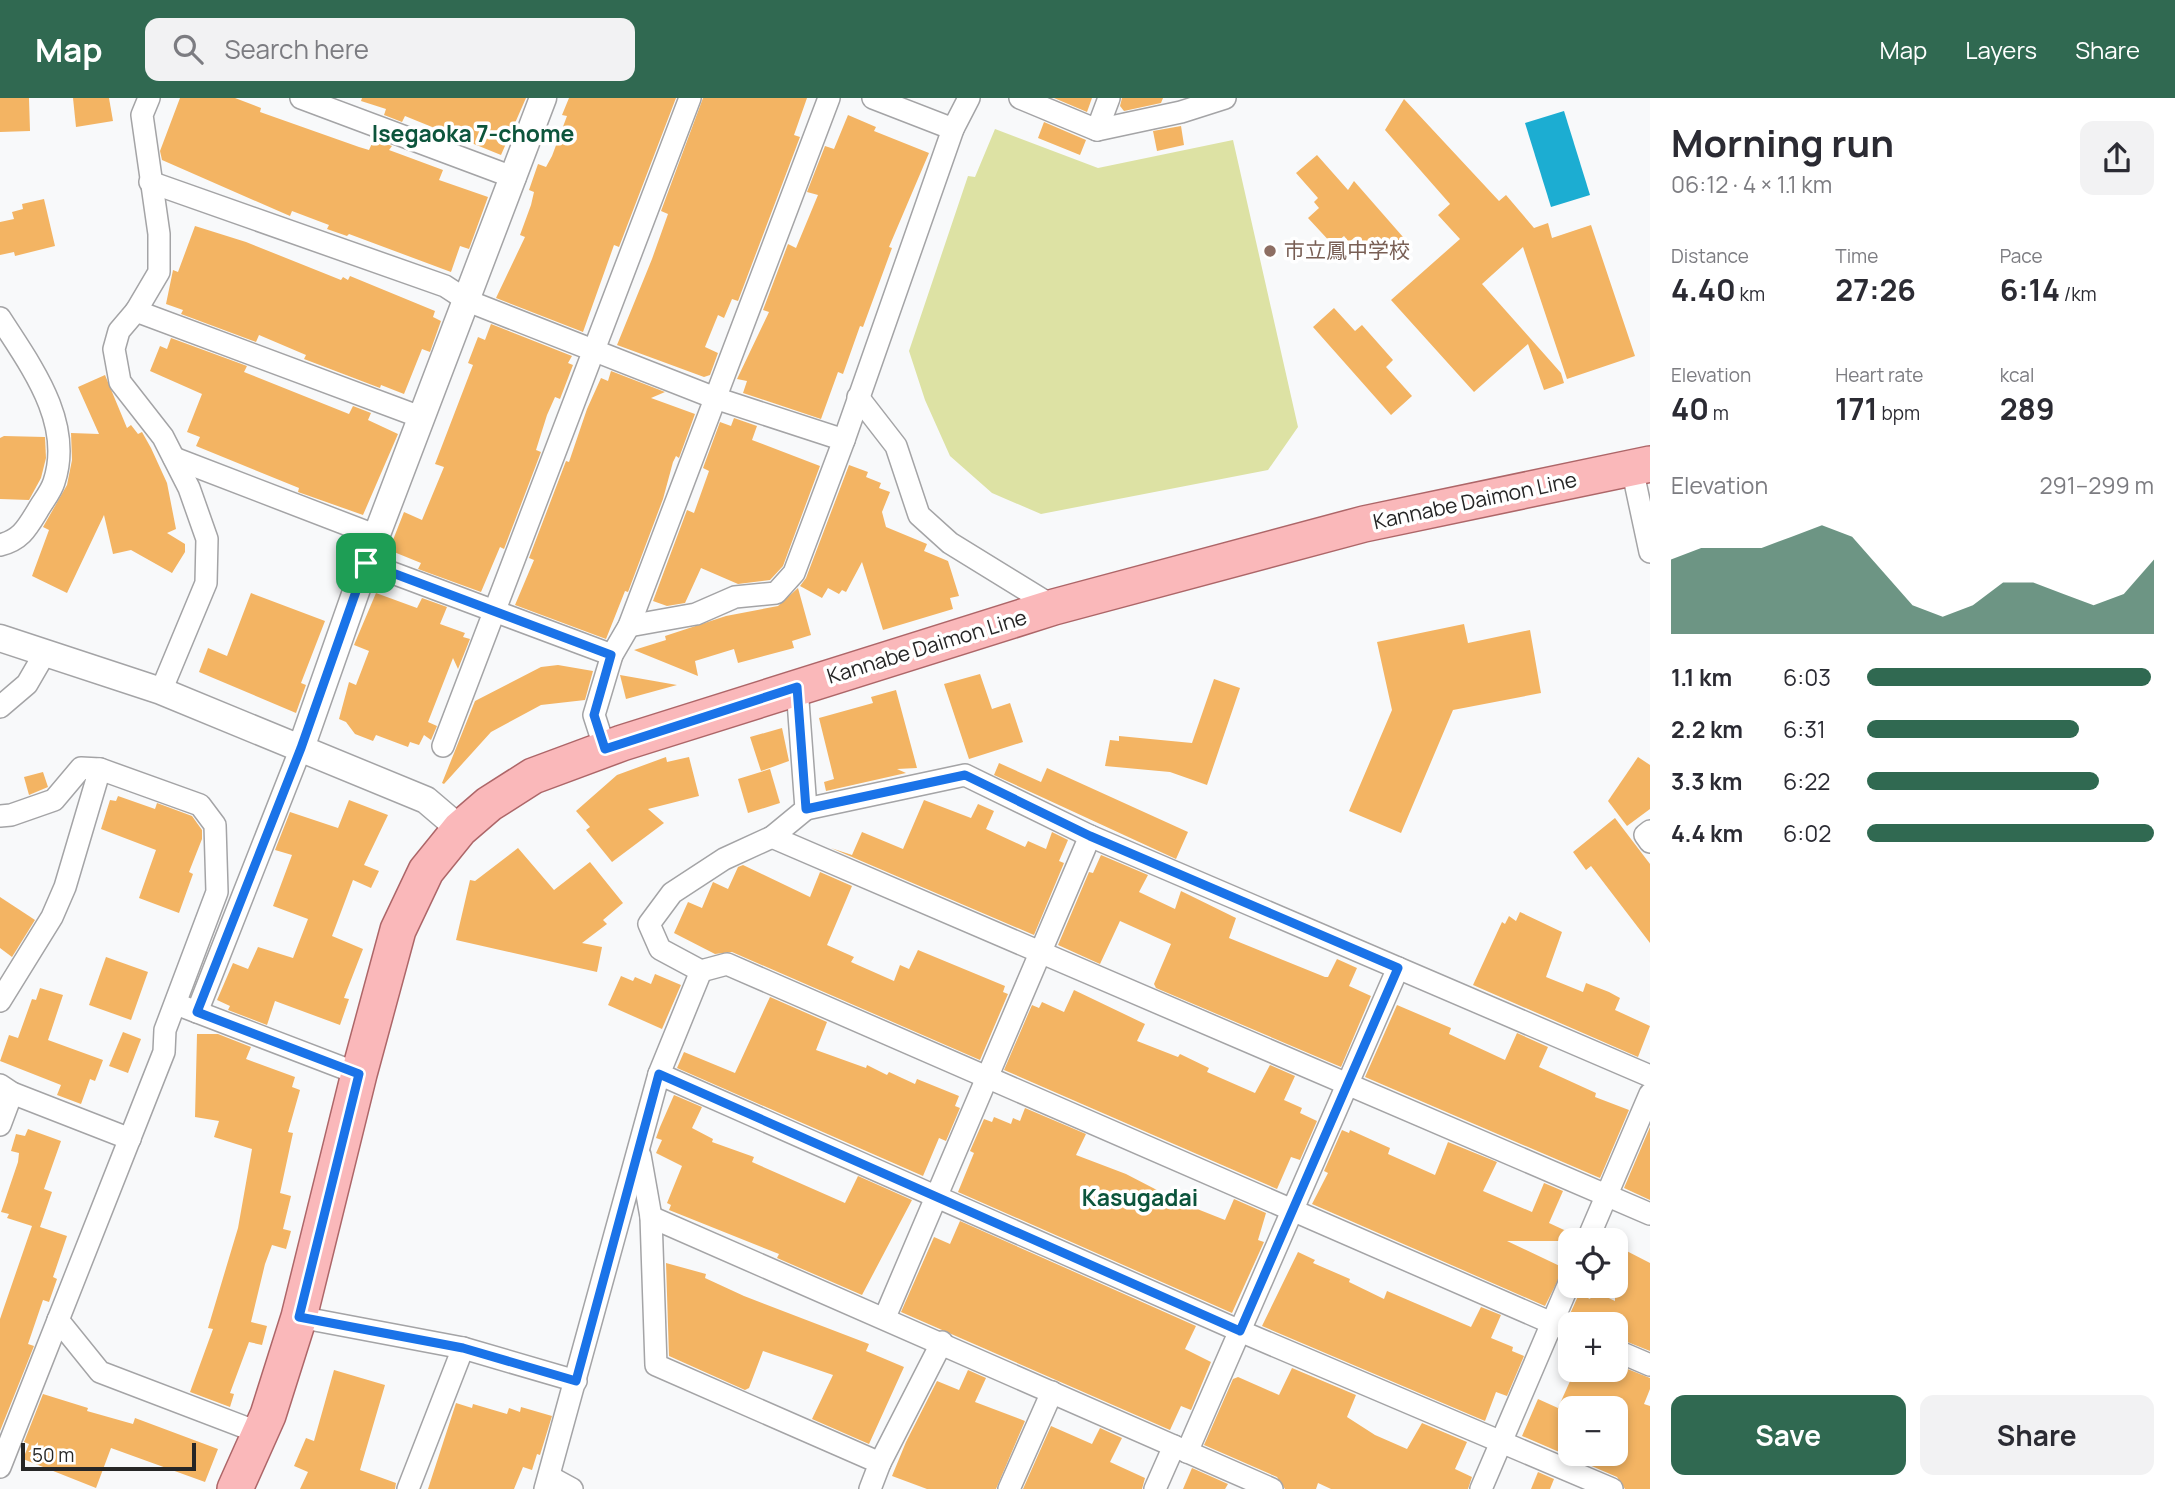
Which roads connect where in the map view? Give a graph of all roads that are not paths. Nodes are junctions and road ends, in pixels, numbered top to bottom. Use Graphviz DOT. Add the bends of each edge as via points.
graph roads {
  1 [pos="301,98"];
  2 [pos="543,98"];
  3 [pos="690,98"];
  4 [pos="829,98"];
  5 [pos="873,98"];
  6 [pos="969,98"];
  7 [pos="1020,98"];
  8 [pos="1110,98"];
  9 [pos="1225,98"];
  10 [pos="142,103"];
  11 [pos="953,129"];
  12 [pos="1097,130"];
  13 [pos="515,178"];
  14 [pos="150,182"];
  15 [pos="468,301"];
  16 [pos="136,311"];
  17 [pos="0,318"];
  18 [pos="595,351"];
  19 [pos="858,397"];
  20 [pos="715,398"];
  21 [pos="423,418"];
  22 [pos="844,440"];
  23 [pos="174,458"];
  24 [pos="1641,466"];
  25 [pos="377,536"];
  26 [pos="0,545"];
  27 [pos="1650,552"];
  28 [pos="366,563"];
  29 [pos="1054,607"];
  30 [pos="494,611"];
  31 [pos="629,626"];
  32 [pos="0,638"];
  33 [pos="45,653"];
  34 [pos="611,655"];
  35 [pos="797,687"];
  36 [pos="161,691"];
  37 [pos="0,707"];
  38 [pos="443,746"];
  39 [pos="301,748"];
  40 [pos="605,749"];
  41 [pos="100,768"];
  42 [pos="806,809"];
  43 [pos="0,816"];
  44 [pos="460,829"];
  45 [pos="1650,831"];
  46 [pos="1090,836"];
  47 [pos="772,837"];
  48 [pos="1650,842"];
  49 [pos="1042,953"];
  50 [pos="1398,968"];
  51 [pos="701,971"];
  52 [pos="0,1001"];
  53 [pos="175,1003"];
  54 [pos="197,1012"];
  55 [pos="359,1074"];
  56 [pos="659,1074"];
  57 [pos="988,1076"];
  58 [pos="1650,1076"];
  59 [pos="1347,1084"];
  60 [pos="6,1089"];
  61 [pos="1650,1094"];
  62 [pos="0,1125"];
  63 [pos="130,1139"];
  64 [pos="638,1146"];
  65 [pos="1606,1196"];
  66 [pos="937,1197"];
  67 [pos="1293,1211"];
  68 [pos="1650,1214"];
  69 [pos="651,1217"];
  70 [pos="1592,1228"];
  71 [pos="299,1317"];
  72 [pos="885,1317"];
  73 [pos="58,1320"];
  74 [pos="1558,1326"];
  75 [pos="1240,1331"];
  76 [pos="1558,1333"];
  77 [pos="942,1342"];
  78 [pos="463,1348"];
  79 [pos="1628,1356"];
  80 [pos="1650,1365"];
  81 [pos="576,1381"];
  82 [pos="1052,1392"];
  83 [pos="260,1433"];
  84 [pos="1501,1441"];
  85 [pos="1180,1449"];
  86 [pos="880,1463"];
  87 [pos="0,1467"];
  88 [pos="548,1483"];
  89 [pos="234,1489"];
  90 [pos="408,1489"];
  91 [pos="572,1489"];
  92 [pos="870,1489"];
  93 [pos="1009,1489"];
  94 [pos="1155,1489"];
  95 [pos="1272,1489"];
  96 [pos="1481,1489"];
  97 [pos="1612,1489"];
  1 -- 13 [label="street"];
  2 -- 13 [label="street"];
  3 -- 18 [label="street"];
  4 -- 20 [label="street"];
  5 -- 11 [label="street"];
  6 -- 11 [label="street"];
  7 -- 12 [label="street"];
  8 -- 12 [label="street"];
  9 -- 12 [label="street"];
  10 -- 14 [label="street"];
  11 -- 19 [label="street"];
  13 -- 15 [label="street"];
  14 -- 15 [label="street" via="445,286"];
  14 -- 16 [label="street" via="159,234 159,272"];
  15 -- 18 [label="street"];
  15 -- 21 [label="street"];
  16 -- 21 [label="street"];
  16 -- 23 [label="street" via="119,331 114,349 120,382"];
  17 -- 26 [label="street" via="45,389 56,427 57,456 54,482 23,535"];
  18 -- 20 [label="street"];
  18 -- 30 [label="street"];
  19 -- 22 [label="street"];
  19 -- 29 [label="street" via="896,446 919,515 950,543"];
  20 -- 22 [label="street"];
  20 -- 31 [label="street"];
  21 -- 25 [label="street"];
  22 -- 31 [label="street" via="794,573 776,593 735,597 696,614"];
  23 -- 25 [label="street"];
  23 -- 36 [label="street" via="207,540 206,583"];
  24 -- 27 [label="street"];
  24 -- 29 [label="main road, Kannabe Daimon Line" via="1364,524"];
  25 -- 28 [label="street"];
  28 -- 30 [label="street"];
  28 -- 39 [label="street"];
  29 -- 35 [label="main road, Kannabe Daimon Line"];
  30 -- 34 [label="street"];
  30 -- 38 [label="street"];
  31 -- 34 [label="street"];
  32 -- 33 [label="street"];
  33 -- 36 [label="street"];
  33 -- 37 [label="street" via="27,684"];
  34 -- 40 [label="street" via="594,715"];
  35 -- 40 [label="main road, Kannabe Daimon Line"];
  35 -- 42 [label="street"];
  36 -- 39 [label="street"];
  39 -- 44 [label="street" via="426,800"];
  39 -- 54 [label="street"];
  40 -- 44 [label="main road, Kannabe Daimon Line" via="533,776"];
  41 -- 43 [label="street" via="81,768 54,800"];
  41 -- 52 [label="street" via="65,887 52,917"];
  41 -- 53 [label="street" via="200,804 215,825 217,892"];
  42 -- 46 [label="street" via="965,775"];
  42 -- 47 [label="street"];
  44 -- 55 [label="main road, Kannabe Daimon Line" via="426,871 398,930"];
  45 -- 48 [label="street" via="1645,835"];
  46 -- 49 [label="street"];
  46 -- 50 [label="street"];
  47 -- 49 [label="street"];
  47 -- 51 [label="street" via="724,859 672,893 649,924 660,949"];
  49 -- 57 [label="street"];
  49 -- 59 [label="street"];
  50 -- 58 [label="street"];
  50 -- 59 [label="street"];
  51 -- 56 [label="street"];
  51 -- 57 [label="street" via="727,964"];
  53 -- 54 [label="street"];
  53 -- 63 [label="street" via="165,1030 164,1052"];
  54 -- 55 [label="street"];
  55 -- 71 [label="main road, Kannabe Daimon Line"];
  56 -- 64 [label="street"];
  56 -- 66 [label="street"];
  57 -- 66 [label="street"];
  57 -- 67 [label="street"];
  59 -- 65 [label="street"];
  59 -- 67 [label="street"];
  60 -- 62 [label="street"];
  60 -- 63 [label="street"];
  61 -- 65 [label="street"];
  63 -- 73 [label="street"];
  64 -- 69 [label="street"];
  64 -- 81 [label="street"];
  65 -- 68 [label="street"];
  65 -- 70 [label="street"];
  66 -- 72 [label="street"];
  66 -- 75 [label="street"];
  67 -- 74 [label="street"];
  67 -- 75 [label="street"];
  69 -- 72 [label="street"];
  69 -- 86 [label="street" via="656,1365"];
  71 -- 78 [label="street"];
  71 -- 83 [label="main road, Kannabe Daimon Line"];
  72 -- 77 [label="street"];
  73 -- 83 [label="street" via="100,1372"];
  73 -- 87 [label="street"];
  75 -- 84 [label="street"];
  75 -- 85 [label="street"];
  76 -- 84 [label="street"];
  77 -- 82 [label="street"];
  77 -- 86 [label="street"];
  78 -- 81 [label="street"];
  78 -- 90 [label="street"];
  79 -- 80 [label="street"];
  81 -- 88 [label="street"];
  82 -- 85 [label="street"];
  82 -- 93 [label="street"];
  83 -- 89 [label="main road, Kannabe Daimon Line"];
  84 -- 96 [label="street"];
  84 -- 97 [label="street"];
  85 -- 94 [label="street"];
  85 -- 95 [label="street"];
  86 -- 92 [label="street"];
  88 -- 91 [label="street"];
}
